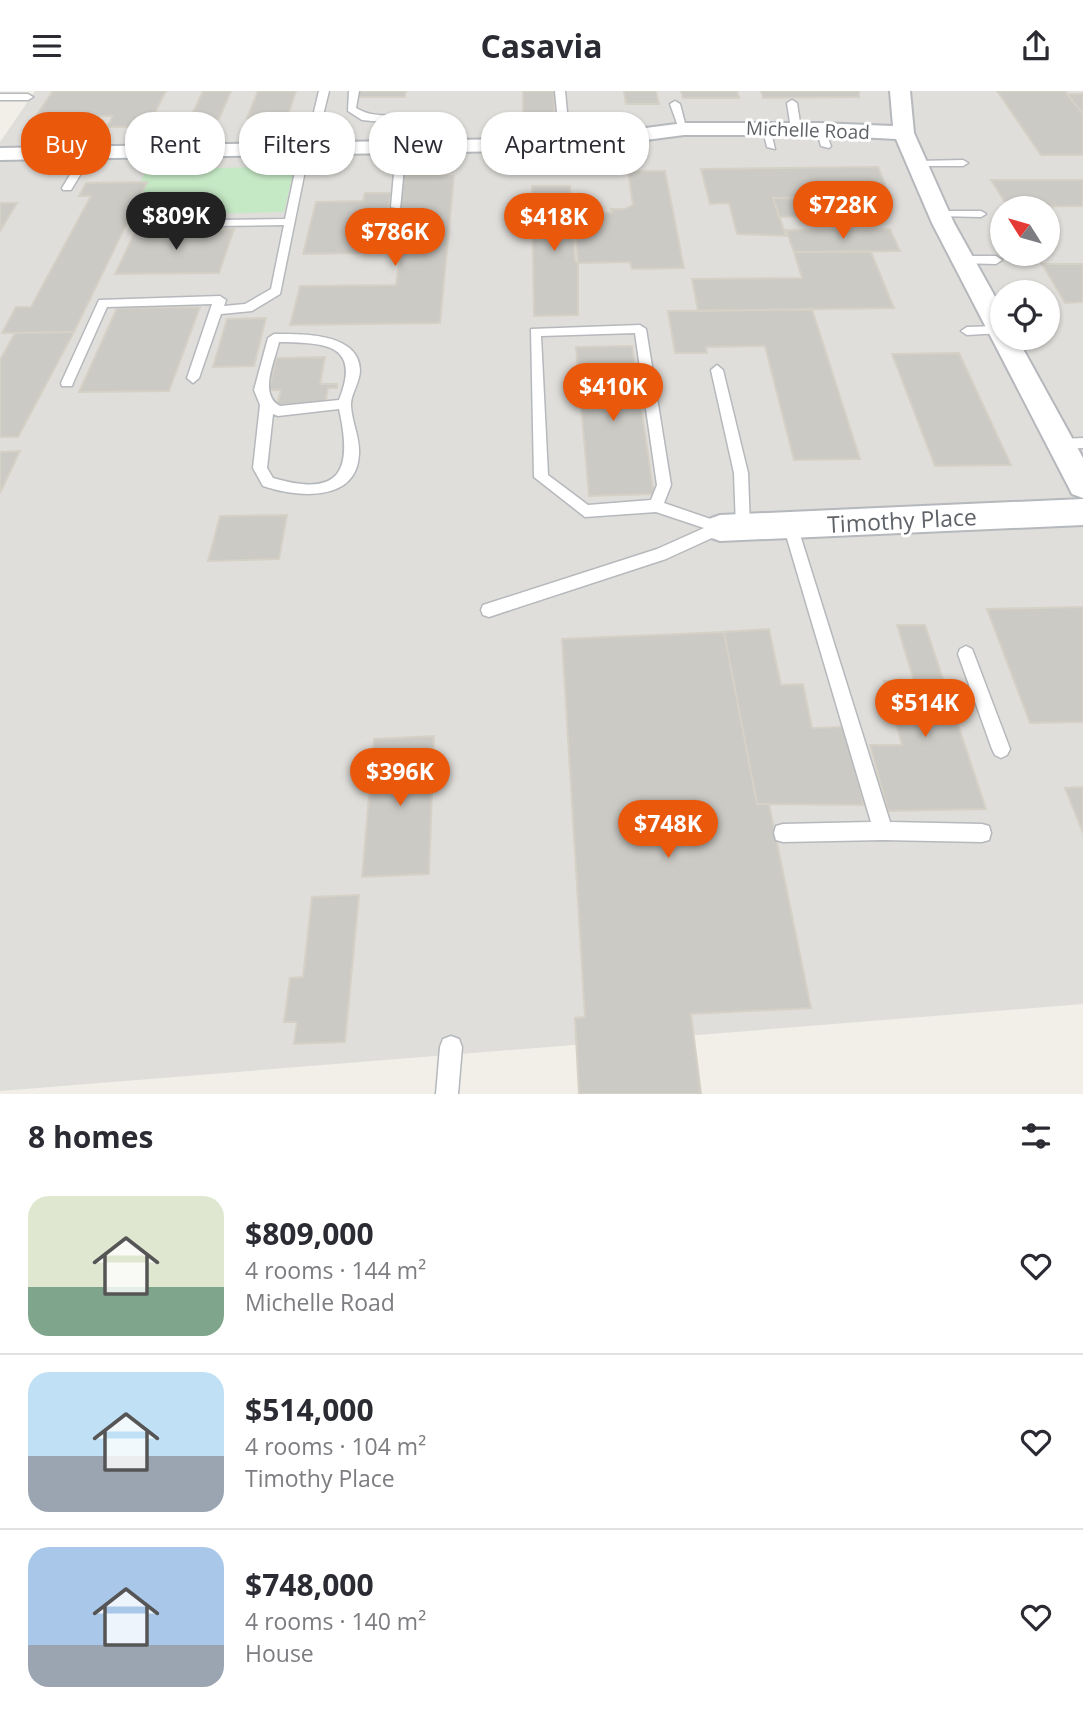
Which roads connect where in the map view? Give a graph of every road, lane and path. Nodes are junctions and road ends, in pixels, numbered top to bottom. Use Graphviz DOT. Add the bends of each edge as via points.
graph roads {
  1 [pos="324,91"];
  2 [pos="354,91"];
  3 [pos="560,91"];
  4 [pos="900,91"];
  5 [pos="0,97"];
  6 [pos="28,97"];
  7 [pos="792,103"];
  8 [pos="675,104"];
  9 [pos="318,112"];
  10 [pos="566,112"];
  11 [pos="369,118"];
  12 [pos="684,129"];
  13 [pos="796,129"];
  14 [pos="649,133"];
  15 [pos="904,134"];
  16 [pos="239,146"];
  17 [pos="111,150"];
  18 [pos="21,153"];
  19 [pos="0,154"];
  20 [pos="963,163"];
  21 [pos="917,164"];
  22 [pos="75,175"];
  23 [pos="301,175"];
  24 [pos="397,175"];
  25 [pos="67,188"];
  26 [pos="396,207"];
  27 [pos="939,214"];
  28 [pos="981,214"];
  29 [pos="290,222"];
  30 [pos="138,224"];
  31 [pos="960,260"];
  32 [pos="990,260"];
  33 [pos="216,310"];
  34 [pos="990,315"];
  35 [pos="990,330"];
  36 [pos="967,331"];
  37 [pos="1011,350"];
  38 [pos="718,370"];
  39 [pos="193,378"];
  40 [pos="67,383"];
  41 [pos="344,404"];
  42 [pos="267,405"];
  43 [pos="1072,444"];
  44 [pos="1083,486"];
  45 [pos="656,506"];
  46 [pos="1083,512"];
  47 [pos="790,525"];
  48 [pos="732,528"];
  49 [pos="489,610"];
  50 [pos="966,654"];
  51 [pos="1001,749"];
  52 [pos="883,831"];
  53 [pos="783,833"];
  54 [pos="982,833"];
  55 [pos="451,1047"];
  56 [pos="447,1094"];
  1 -- 9 [label="lane"];
  2 -- 11 [label="lane" via="351,109"];
  3 -- 10 [label="lane"];
  4 -- 15 [label="street"];
  5 -- 6 [label="lane"];
  7 -- 13 [label="lane"];
  8 -- 12 [label="lane"];
  12 -- 13 [label="street, Michelle Road" via="769,137"];
  12 -- 14 [label="street, Michelle Road"];
  13 -- 15 [label="street, Michelle Road" via="823,138"];
  15 -- 21 [label="street"];
  16 -- 17 [label="street, Michelle Road" via="174,144"];
  18 -- 19 [label="street, Michelle Road"];
  20 -- 21 [label="lane"];
  21 -- 27 [label="street"];
  22 -- 25 [label="lane"];
  23 -- 29 [label="lane"];
  24 -- 26 [label="lane"];
  27 -- 28 [label="lane"];
  27 -- 31 [label="street"];
  29 -- 30 [label="lane"];
  29 -- 33 [label="lane" via="276,291 248,308"];
  31 -- 32 [label="lane"];
  31 -- 34 [label="street"];
  33 -- 39 [label="lane"];
  33 -- 40 [label="lane" via="220,300 103,303"];
  35 -- 36 [label="lane"];
  37 -- 43 [label="street"];
  38 -- 48 [label="lane" via="741,474"];
  41 -- 42 [label="lane" via="278,411"];
  41 -- 42 [label="lane" via="355,382 354,363 342,347 323,339 274,338 261,390"];
  41 -- 42 [label="lane" via="352,459 346,474 326,488 306,490 268,482 260,468"];
  43 -- 44 [label="street"];
  45 -- 45 [label="lane" via="585,511 541,477 535,332 640,329 664,485"];
  45 -- 48 [label="lane"];
  46 -- 47 [label="street, Timothy Place"];
  47 -- 48 [label="street, Timothy Place"];
  47 -- 52 [label="lane"];
  48 -- 49 [label="lane"];
  50 -- 51 [label="lane"];
  52 -- 53 [label="lane"];
  52 -- 54 [label="lane"];
  55 -- 56 [label="lane"];
}
